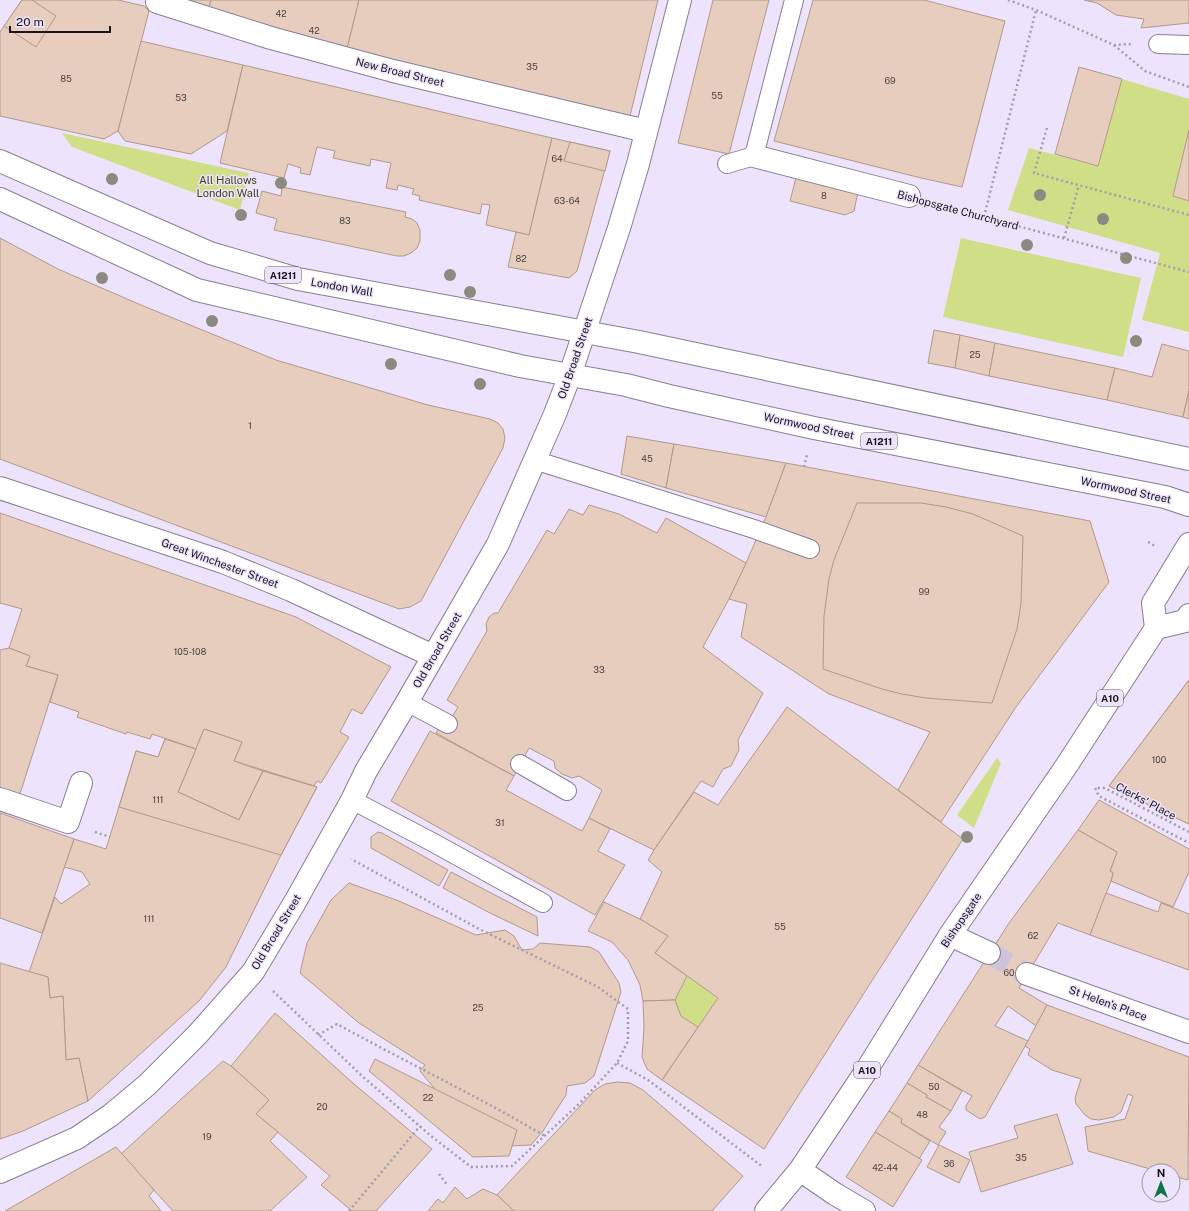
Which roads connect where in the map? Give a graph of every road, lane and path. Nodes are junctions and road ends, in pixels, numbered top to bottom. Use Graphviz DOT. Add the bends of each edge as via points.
graph roads {
  1 [pos="680,0"];
  2 [pos="794,0"];
  3 [pos="1008,0"];
  4 [pos="157,2"];
  5 [pos="1036,10"];
  6 [pos="1158,44"];
  7 [pos="1189,45"];
  8 [pos="1189,86"];
  9 [pos="1047,128"];
  10 [pos="646,131"];
  11 [pos="754,156"];
  12 [pos="0,161"];
  13 [pos="727,164"];
  14 [pos="1079,185"];
  15 [pos="909,196"];
  16 [pos="0,199"];
  17 [pos="1189,215"];
  18 [pos="984,217"];
  19 [pos="1064,238"];
  20 [pos="1189,272"];
  21 [pos="584,332"];
  22 [pos="570,375"];
  23 [pos="1189,459"];
  24 [pos="534,460"];
  25 [pos="5,489"];
  26 [pos="1189,505"];
  27 [pos="1189,544"];
  28 [pos="810,549"];
  29 [pos="1189,615"];
  30 [pos="1156,628"];
  31 [pos="433,656"];
  32 [pos="407,702"];
  33 [pos="448,724"];
  34 [pos="520,764"];
  35 [pos="80,783"];
  36 [pos="567,791"];
  37 [pos="0,799"];
  38 [pos="352,800"];
  39 [pos="1189,832"];
  40 [pos="1189,843"];
  41 [pos="327,845"];
  42 [pos="543,903"];
  43 [pos="950,935"];
  44 [pos="989,954"];
  45 [pos="252,972"];
  46 [pos="1027,974"];
  47 [pos="1189,1032"];
  48 [pos="318,1035"];
  49 [pos="617,1063"];
  50 [pos="420,1126"];
  51 [pos="545,1136"];
  52 [pos="763,1167"];
  53 [pos="800,1170"];
  54 [pos="0,1172"];
  55 [pos="439,1174"];
  56 [pos="448,1186"];
  57 [pos="349,1211"];
  58 [pos="766,1211"];
  59 [pos="864,1211"];
  1 -- 10 [label="main road, Old Broad Street"];
  2 -- 11 [label="lane"];
  3 -- 5 [label="path"];
  4 -- 10 [label="main road, New Broad Street" via="271,38 393,71"];
  5 -- 8 [label="path" via="1114,45 1146,71"];
  5 -- 18 [label="path"];
  6 -- 7 [label="lane"];
  9 -- 14 [label="path" via="1034,173"];
  10 -- 21 [label="main road, Old Broad Street" via="619,228"];
  11 -- 13 [label="lane"];
  11 -- 15 [label="main road, Bishopsgate Churchyard"];
  12 -- 21 [label="main road, London Wall / A1211" via="210,253 298,279"];
  14 -- 17 [label="path"];
  14 -- 19 [label="path"];
  15 -- 18 [label="path, Bishopsgate Churchyard"];
  16 -- 22 [label="main road, A1211" via="197,290 520,366"];
  18 -- 19 [label="path, Bishopsgate Churchyard"];
  19 -- 20 [label="path, Bishopsgate Churchyard"];
  21 -- 22 [label="main road, Old Broad Street"];
  21 -- 23 [label="main road, A1211"];
  22 -- 24 [label="main road, Old Broad Street"];
  22 -- 26 [label="main road, Wormwood Street / A1211" via="626,385 814,428 1165,497"];
  24 -- 28 [label="lane"];
  24 -- 31 [label="main road, Old Broad Street" via="498,544"];
  25 -- 31 [label="main road, Great Winchester Street" via="223,562 291,590"];
  27 -- 30 [label="main road" via="1153,603"];
  29 -- 30 [label="main road" via="1185,621"];
  30 -- 43 [label="main road, Bishopsgate / A10" via="1065,768"];
  31 -- 32 [label="main road, Old Broad Street"];
  32 -- 33 [label="lane"];
  32 -- 38 [label="main road, Old Broad Street"];
  34 -- 36 [label="lane"];
  35 -- 37 [label="main road" via="68,822"];
  38 -- 41 [label="main road, Old Broad Street"];
  38 -- 42 [label="lane"];
  39 -- 40 [label="path, Clerks' Place" via="1104,788 1095,788 1099,796"];
  41 -- 45 [label="main road, Old Broad Street"];
  41 -- 49 [label="path" via="481,930 598,987 628,1009 628,1041"];
  43 -- 44 [label="main road"];
  43 -- 53 [label="main road, Bishopsgate / A10" via="866,1071"];
  45 -- 48 [label="path"];
  45 -- 54 [label="main road, Old Broad Street" via="197,1035 147,1085 111,1115 77,1138"];
  46 -- 47 [label="main road, St Helen's Place"];
  48 -- 50 [label="path"];
  48 -- 51 [label="path" via="338,1024"];
  49 -- 51 [label="path"];
  49 -- 52 [label="path" via="648,1080"];
  50 -- 51 [label="path" via="471,1167 512,1166"];
  50 -- 57 [label="path"];
  53 -- 58 [label="main road, Bishopsgate / A10"];
  53 -- 59 [label="main road"];
  55 -- 56 [label="path"];
}
